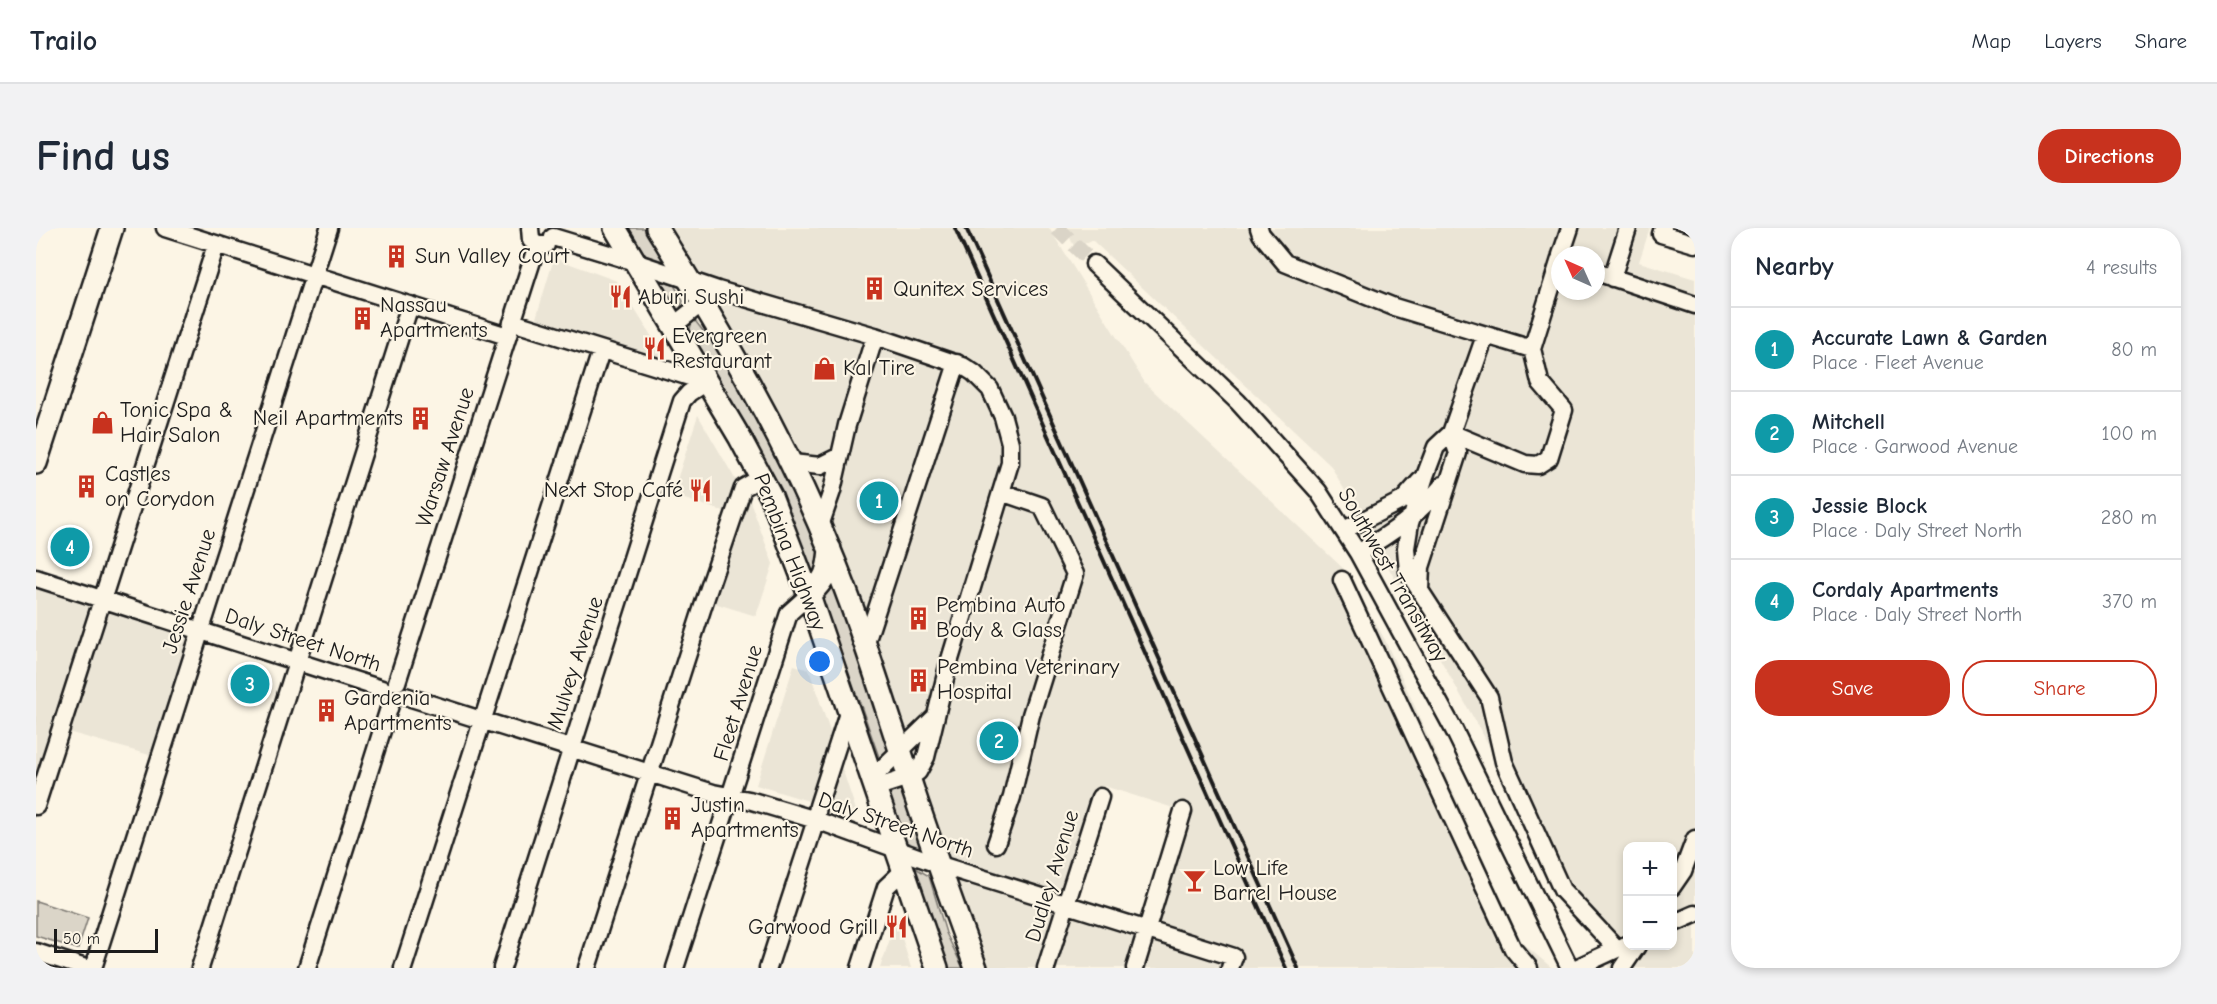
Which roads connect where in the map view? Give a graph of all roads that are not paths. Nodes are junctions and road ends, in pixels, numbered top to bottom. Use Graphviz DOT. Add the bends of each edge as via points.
graph roads {
  1 [pos="112,228"];
  2 [pos="165,228"];
  3 [pos="329,228"];
  4 [pos="615,228"];
  5 [pos="657,228"];
  6 [pos="1259,228"];
  7 [pos="1570,228"];
  8 [pos="1628,228"];
  9 [pos="1663,228"];
  10 [pos="530,232"];
  11 [pos="553,232"];
  12 [pos="1695,244"];
  13 [pos="216,245"];
  14 [pos="1564,246"];
  15 [pos="635,262"];
  16 [pos="1094,264"];
  17 [pos="1605,275"];
  18 [pos="314,276"];
  19 [pos="1612,278"];
  20 [pos="690,282"];
  21 [pos="1551,287"];
  22 [pos="710,297"];
  23 [pos="410,305"];
  24 [pos="1695,305"];
  25 [pos="673,326"];
  26 [pos="510,329"];
  27 [pos="875,336"];
  28 [pos="1485,336"];
  29 [pos="1532,349"];
  30 [pos="601,351"];
  31 [pos="957,363"];
  32 [pos="706,382"];
  33 [pos="1451,433"];
  34 [pos="840,456"];
  35 [pos="36,463"];
  36 [pos="792,463"];
  37 [pos="1425,476"];
  38 [pos="762,477"];
  39 [pos="1450,477"];
  40 [pos="1001,492"];
  41 [pos="1412,518"];
  42 [pos="820,526"];
  43 [pos="1344,530"];
  44 [pos="830,549"];
  45 [pos="1358,554"];
  46 [pos="36,578"];
  47 [pos="1342,580"];
  48 [pos="1420,590"];
  49 [pos="809,595"];
  50 [pos="103,599"];
  51 [pos="201,630"];
  52 [pos="865,646"];
  53 [pos="297,662"];
  54 [pos="394,692"];
  55 [pos="849,710"];
  56 [pos="934,718"];
  57 [pos="483,719"];
  58 [pos="572,749"];
  59 [pos="900,752"];
  60 [pos="650,773"];
  61 [pos="909,777"];
  62 [pos="873,783"];
  63 [pos="731,797"];
  64 [pos="1100,797"];
  65 [pos="36,806"];
  66 [pos="1183,811"];
  67 [pos="816,820"];
  68 [pos="1695,839"];
  69 [pos="996,844"];
  70 [pos="896,848"];
  71 [pos="940,865"];
  72 [pos="903,871"];
  73 [pos="1677,880"];
  74 [pos="1065,905"];
  75 [pos="1695,914"];
  76 [pos="1677,922"];
  77 [pos="1148,930"];
  78 [pos="1622,947"];
  79 [pos="1633,950"];
  80 [pos="36,952"];
  81 [pos="1232,962"];
  82 [pos="86,968"];
  83 [pos="93,968"];
  84 [pos="200,968"];
  85 [pos="307,968"];
  86 [pos="403,968"];
  87 [pos="502,968"];
  88 [pos="587,968"];
  89 [pos="675,968"];
  90 [pos="768,968"];
  91 [pos="860,968"];
  92 [pos="937,968"];
  93 [pos="976,968"];
  94 [pos="1046,968"];
  95 [pos="1136,968"];
  96 [pos="1529,968"];
  97 [pos="1570,968"];
  98 [pos="1576,968"];
  99 [pos="1622,968"];
  1 -- 35 [label="main road"];
  2 -- 13 [label="street"];
  3 -- 18 [label="street, Jessie Avenue"];
  4 -- 15 [label="main road, Pembina Highway"];
  5 -- 20 [label="main road, Pembina Highway"];
  6 -- 28 [label="street" via="1285,263 1394,307"];
  7 -- 14 [label="street"];
  8 -- 19 [label="street"];
  9 -- 12 [label="street" via="1661,234"];
  10 -- 11 [label="street" via="545,245"];
  10 -- 26 [label="street, Warsaw Avenue"];
  11 -- 15 [label="street"];
  13 -- 18 [label="street"];
  13 -- 50 [label="street"];
  15 -- 20 [label="street"];
  15 -- 25 [label="main road, Pembina Highway"];
  16 -- 43 [label="street, Southwest Transitway" via="1238,402 1318,491"];
  17 -- 19 [label="street"];
  18 -- 23 [label="street"];
  18 -- 51 [label="street, Jessie Avenue"];
  19 -- 24 [label="street"];
  20 -- 22 [label="main road, Pembina Highway"];
  21 -- 29 [label="street"];
  22 -- 25 [label="street"];
  22 -- 27 [label="street"];
  22 -- 36 [label="main road, Pembina Highway"];
  23 -- 26 [label="street"];
  23 -- 53 [label="street"];
  25 -- 32 [label="main road, Pembina Highway"];
  26 -- 30 [label="street"];
  26 -- 54 [label="street, Warsaw Avenue"];
  27 -- 31 [label="street"];
  27 -- 34 [label="street"];
  28 -- 29 [label="street"];
  28 -- 33 [label="street"];
  29 -- 33 [label="street" via="1540,382 1564,410 1549,458 1538,465 1526,464"];
  30 -- 32 [label="street"];
  30 -- 57 [label="street"];
  31 -- 40 [label="street" via="990,389 1002,417 1010,443 1010,464"];
  31 -- 52 [label="street"];
  32 -- 38 [label="main road, Pembina Highway"];
  32 -- 58 [label="street, Mulvey Avenue" via="682,401"];
  33 -- 37 [label="street" via="1436,447"];
  33 -- 39 [label="street" via="1458,453"];
  34 -- 36 [label="street" via="820,466"];
  34 -- 42 [label="street"];
  36 -- 42 [label="main road, Pembina Highway"];
  37 -- 41 [label="street"];
  37 -- 43 [label="street" via="1403,500"];
  38 -- 49 [label="main road, Pembina Highway"];
  38 -- 60 [label="street" via="744,488"];
  39 -- 41 [label="street"];
  39 -- 48 [label="street" via="1421,567"];
  40 -- 56 [label="street"];
  40 -- 69 [label="street" via="1042,506 1075,574"];
  41 -- 45 [label="street"];
  41 -- 48 [label="street" via="1406,548 1408,572"];
  42 -- 44 [label="main road, Pembina Highway"];
  43 -- 45 [label="street, Southwest Transitway"];
  44 -- 49 [label="main road" via="825,576"];
  44 -- 52 [label="main road, Pembina Highway"];
  45 -- 97 [label="street, Southwest Transitway" via="1454,730"];
  46 -- 50 [label="street, Daly Street North"];
  47 -- 96 [label="street" via="1513,949"];
  48 -- 78 [label="street" via="1489,698 1504,762 1562,890"];
  49 -- 55 [label="main road, Pembina Highway"];
  49 -- 63 [label="street, Fleet Avenue" via="789,613"];
  50 -- 51 [label="street, Daly Street North"];
  50 -- 65 [label="street"];
  51 -- 53 [label="street, Daly Street North"];
  51 -- 83 [label="street, Jessie Avenue"];
  52 -- 59 [label="main road, Pembina Highway"];
  53 -- 54 [label="street, Daly Street North"];
  53 -- 84 [label="street"];
  54 -- 57 [label="street, Daly Street North"];
  54 -- 85 [label="street, Warsaw Avenue"];
  55 -- 62 [label="main road, Pembina Highway"];
  55 -- 67 [label="street"];
  56 -- 59 [label="street"];
  56 -- 61 [label="street" via="926,757"];
  57 -- 58 [label="street, Daly Street North"];
  57 -- 86 [label="street"];
  58 -- 60 [label="street, Daly Street North"];
  58 -- 87 [label="street, Mulvey Avenue"];
  59 -- 61 [label="main road, Pembina Highway"];
  59 -- 62 [label="street"];
  60 -- 63 [label="street, Daly Street North"];
  60 -- 88 [label="street"];
  61 -- 62 [label="street"];
  61 -- 71 [label="main road, Pembina Highway"];
  62 -- 70 [label="main road, Pembina Highway"];
  63 -- 67 [label="street, Daly Street North"];
  63 -- 89 [label="street, Fleet Avenue"];
  64 -- 74 [label="street, Dudley Avenue"];
  66 -- 77 [label="street"];
  67 -- 70 [label="street, Daly Street North"];
  67 -- 90 [label="street"];
  68 -- 73 [label="street"];
  70 -- 71 [label="street, Daly Street North"];
  70 -- 72 [label="main road, Pembina Highway"];
  71 -- 74 [label="street, Daly Street North"];
  71 -- 93 [label="main road, Pembina Highway"];
  72 -- 91 [label="street" via="886,887"];
  72 -- 92 [label="main road, Pembina Highway"];
  74 -- 77 [label="street, Daly Street North"];
  74 -- 94 [label="street, Dudley Avenue"];
  75 -- 76 [label="street"];
  77 -- 81 [label="street, Daly Street North"];
  77 -- 95 [label="street"];
  78 -- 98 [label="street"];
  79 -- 99 [label="street"];
  80 -- 82 [label="street"];
}
